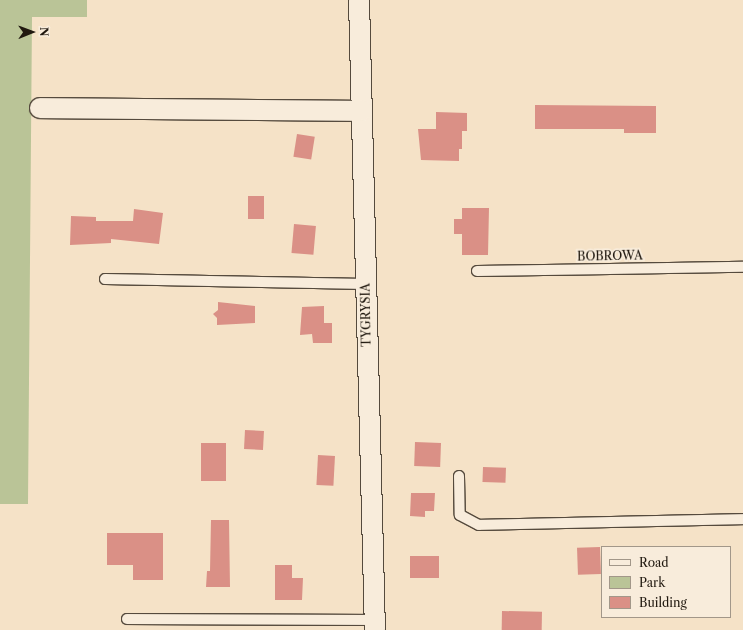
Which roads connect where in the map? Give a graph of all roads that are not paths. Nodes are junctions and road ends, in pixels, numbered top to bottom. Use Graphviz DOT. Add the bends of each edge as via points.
graph roads {
  1 [pos="359,0"];
  2 [pos="40,108"];
  3 [pos="362,111"];
  4 [pos="743,268"];
  5 [pos="477,271"];
  6 [pos="105,279"];
  7 [pos="366,284"];
  8 [pos="459,476"];
  9 [pos="743,519"];
  10 [pos="127,619"];
  11 [pos="374,625"];
  1 -- 3 [label="street, TYGRYSIA"];
  2 -- 3 [label="street"];
  3 -- 7 [label="street, TYGRYSIA"];
  4 -- 5 [label="lane, BOBROWA"];
  6 -- 7 [label="lane"];
  7 -- 11 [label="street, TYGRYSIA"];
  8 -- 9 [label="lane" via="460,515 479,525"];
  10 -- 11 [label="lane"];
}
